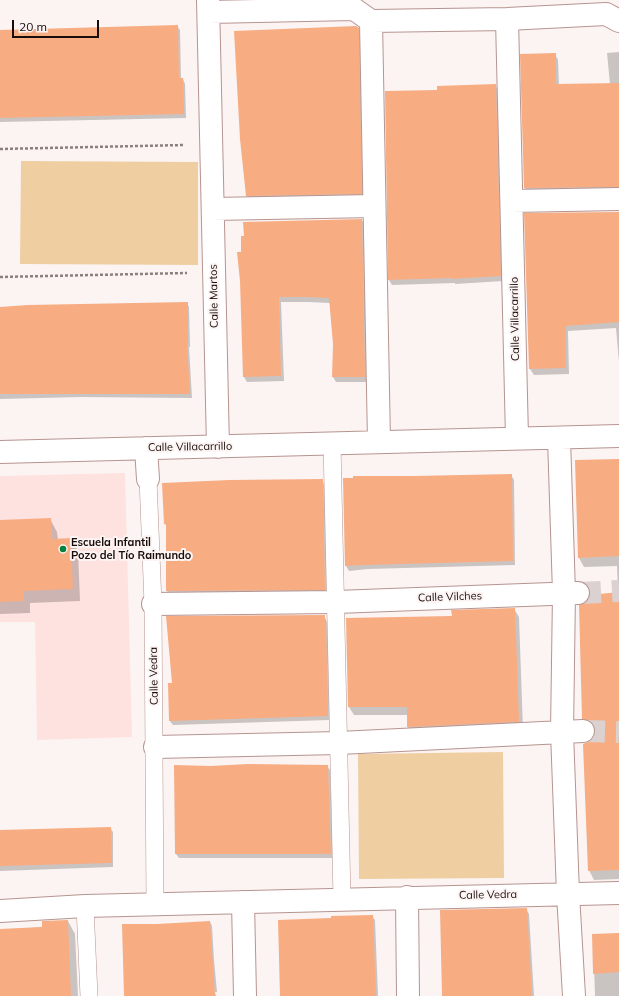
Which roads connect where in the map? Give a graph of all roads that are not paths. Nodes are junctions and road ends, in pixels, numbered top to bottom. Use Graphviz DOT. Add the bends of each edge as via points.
graph roads {
  1 [pos="208,6"];
  2 [pos="508,19"];
  3 [pos="370,21"];
  4 [pos="619,21"];
  5 [pos="619,199"];
  6 [pos="512,200"];
  7 [pos="374,206"];
  8 [pos="213,209"];
  9 [pos="619,436"];
  10 [pos="517,438"];
  11 [pos="559,438"];
  12 [pos="379,442"];
  13 [pos="332,443"];
  14 [pos="218,447"];
  15 [pos="146,448"];
  16 [pos="0,452"];
  17 [pos="148,479"];
  18 [pos="571,593"];
  19 [pos="336,602"];
  20 [pos="153,604"];
  21 [pos="573,731"];
  22 [pos="339,743"];
  23 [pos="155,747"];
  24 [pos="619,893"];
  25 [pos="568,894"];
  26 [pos="407,897"];
  27 [pos="342,899"];
  28 [pos="243,902"];
  29 [pos="155,904"];
  30 [pos="85,906"];
  31 [pos="0,911"];
  32 [pos="89,996"];
  33 [pos="245,996"];
  34 [pos="408,996"];
  35 [pos="574,996"];
  1 -- 3 [label="street" via="354,9"];
  1 -- 8 [label="street, Calle Martos"];
  2 -- 3 [label="street"];
  2 -- 4 [label="street" via="606,14"];
  2 -- 6 [label="street, Calle Villacarrillo"];
  3 -- 7 [label="street"];
  5 -- 6 [label="street"];
  6 -- 10 [label="street, Calle Villacarrillo"];
  7 -- 8 [label="street"];
  7 -- 12 [label="street"];
  8 -- 14 [label="street, Calle Martos"];
  9 -- 11 [label="street, Calle Villacarrillo"];
  10 -- 11 [label="street, Calle Villacarrillo"];
  10 -- 12 [label="street, Calle Villacarrillo"];
  11 -- 18 [label="street"];
  12 -- 13 [label="street, Calle Villacarrillo"];
  13 -- 14 [label="street, Calle Villacarrillo"];
  13 -- 19 [label="lane"];
  14 -- 15 [label="street, Calle Villacarrillo"];
  15 -- 16 [label="street, Calle Villacarrillo"];
  15 -- 17 [label="street, Calle Vedra"];
  17 -- 20 [label="lane, Calle Vedra"];
  18 -- 19 [label="street, Calle Vilches"];
  18 -- 21 [label="street"];
  19 -- 20 [label="street, Calle Vilches"];
  19 -- 22 [label="lane"];
  20 -- 23 [label="lane, Calle Vedra"];
  21 -- 22 [label="street"];
  21 -- 25 [label="street"];
  22 -- 23 [label="street"];
  22 -- 27 [label="lane"];
  23 -- 29 [label="lane, Calle Vedra"];
  24 -- 25 [label="street, Calle Vedra"];
  25 -- 26 [label="street, Calle Vedra"];
  25 -- 35 [label="street"];
  26 -- 27 [label="street, Calle Vedra"];
  26 -- 34 [label="street"];
  27 -- 28 [label="street, Calle Vedra"];
  28 -- 29 [label="street, Calle Vedra"];
  28 -- 33 [label="street"];
  29 -- 30 [label="street, Calle Vedra"];
  30 -- 31 [label="street, Calle Vedra"];
  30 -- 32 [label="lane"];
}
